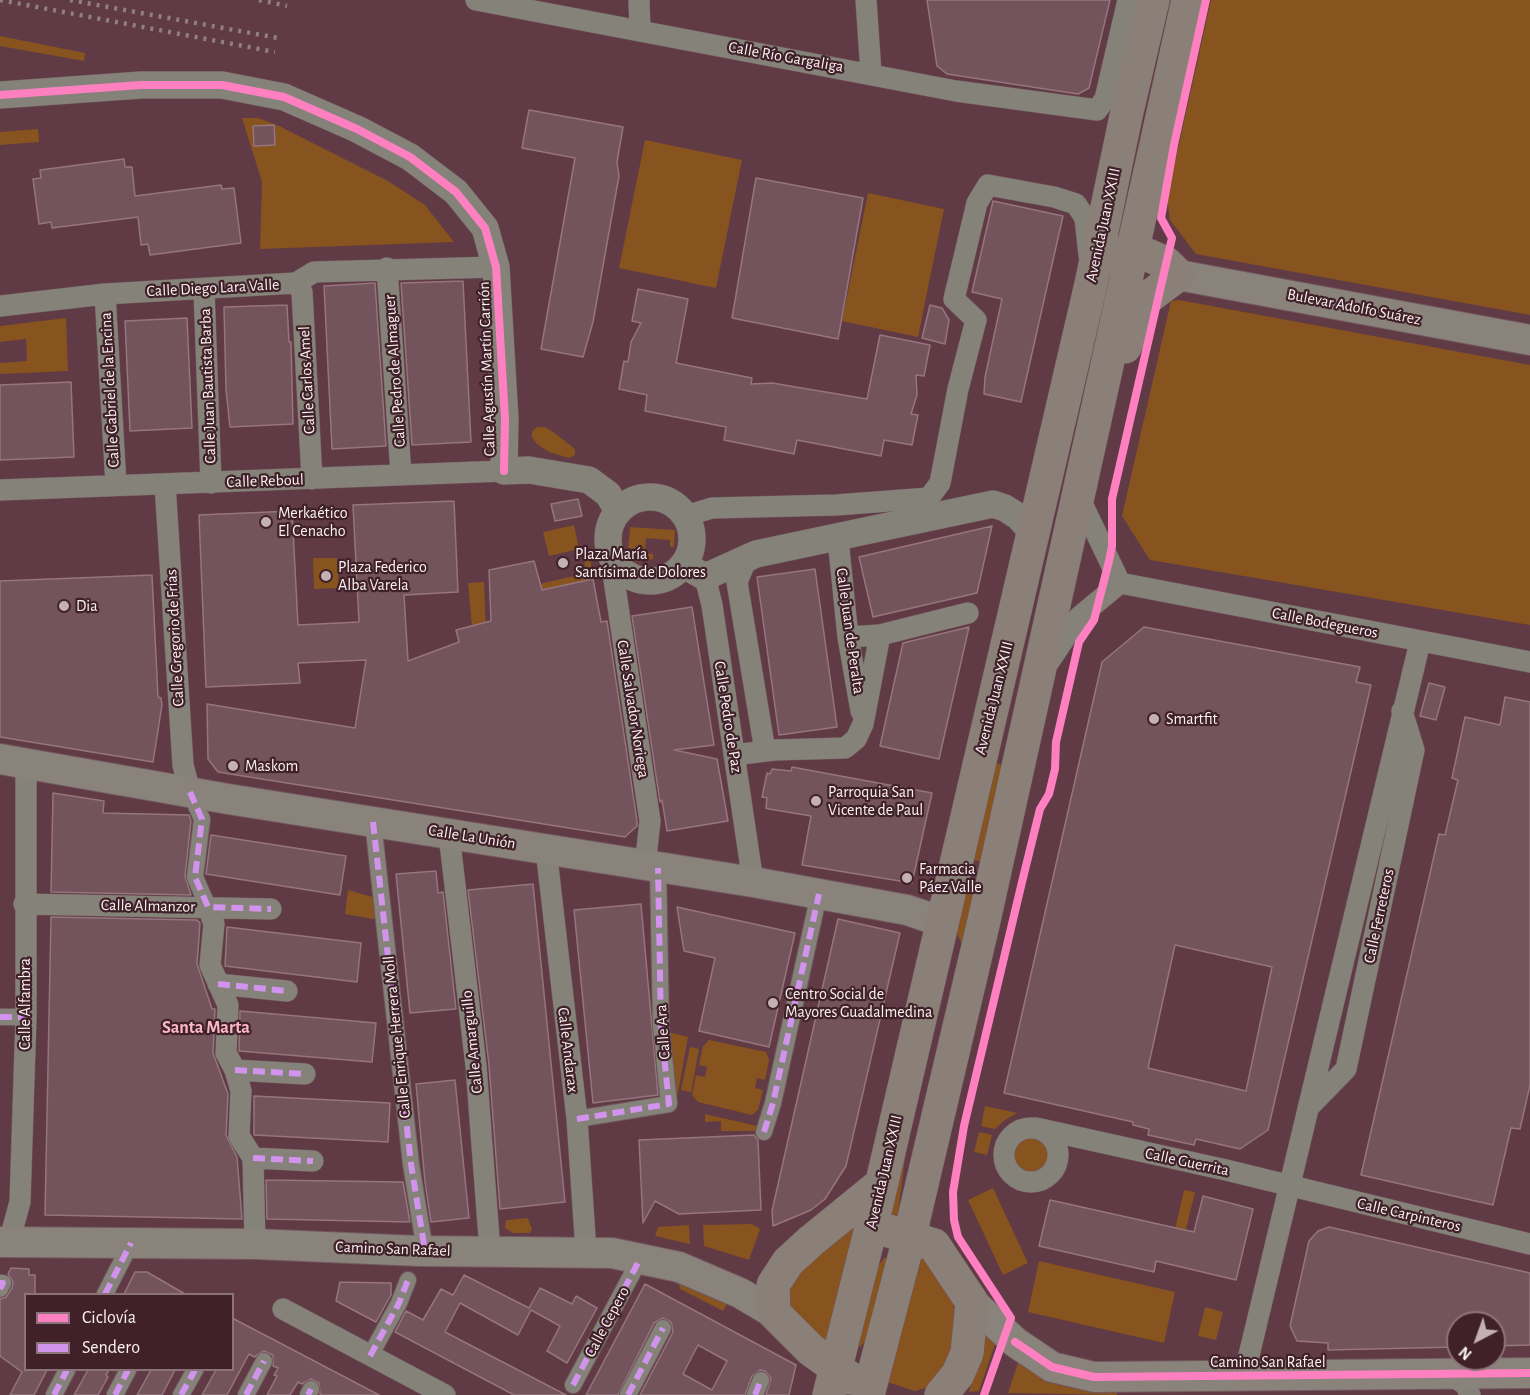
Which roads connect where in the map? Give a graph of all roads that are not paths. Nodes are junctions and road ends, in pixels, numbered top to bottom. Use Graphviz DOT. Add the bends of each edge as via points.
graph roads {
  1 [pos="476,0"];
  2 [pos="639,0"];
  3 [pos="866,0"];
  4 [pos="1128,0"];
  5 [pos="1153,0"];
  6 [pos="1188,0"];
  7 [pos="640,31"];
  8 [pos="871,73"];
  9 [pos="0,95"];
  10 [pos="1132,249"];
  11 [pos="496,267"];
  12 [pos="387,268"];
  13 [pos="1178,275"];
  14 [pos="296,283"];
  15 [pos="1092,284"];
  16 [pos="204,289"];
  17 [pos="105,294"];
  18 [pos="0,306"];
  19 [pos="1530,340"];
  20 [pos="1096,412"];
  21 [pos="517,470"];
  22 [pos="401,475"];
  23 [pos="312,479"];
  24 [pos="211,483"];
  25 [pos="165,484"];
  26 [pos="116,486"];
  27 [pos="0,490"];
  28 [pos="1078,495"];
  29 [pos="618,511"];
  30 [pos="685,516"];
  31 [pos="1033,533"];
  32 [pos="838,539"];
  33 [pos="610,553"];
  34 [pos="756,554"];
  35 [pos="695,571"];
  36 [pos="1119,583"];
  37 [pos="968,613"];
  38 [pos="880,635"];
  39 [pos="848,637"];
  40 [pos="1420,642"];
  41 [pos="1530,662"];
  42 [pos="1035,686"];
  43 [pos="1402,709"];
  44 [pos="863,724"];
  45 [pos="765,751"];
  46 [pos="734,755"];
  47 [pos="13,762"];
  48 [pos="190,792"];
  49 [pos="373,822"];
  50 [pos="449,834"];
  51 [pos="546,849"];
  52 [pos="652,867"];
  53 [pos="753,882"];
  54 [pos="819,894"];
  55 [pos="24,904"];
  56 [pos="208,906"];
  57 [pos="271,909"];
  58 [pos="943,922"];
  59 [pos="219,984"];
  60 [pos="969,987"];
  61 [pos="287,991"];
  62 [pos="0,1017"];
  63 [pos="26,1017"];
  64 [pos="235,1070"];
  65 [pos="305,1074"];
  66 [pos="1307,1108"];
  67 [pos="577,1119"];
  68 [pos="1036,1128"];
  69 [pos="764,1132"];
  70 [pos="1085,1140"];
  71 [pos="253,1158"];
  72 [pos="313,1161"];
  73 [pos="1057,1161"];
  74 [pos="881,1184"];
  75 [pos="1288,1186"];
  76 [pos="871,1226"];
  77 [pos="910,1235"];
  78 [pos="5,1242"];
  79 [pos="131,1243"];
  80 [pos="255,1244"];
  81 [pos="1530,1244"];
  82 [pos="425,1251"];
  83 [pos="490,1251"];
  84 [pos="586,1251"];
  85 [pos="640,1259"];
  86 [pos="408,1280"];
  87 [pos="0,1282"];
  88 [pos="0,1289"];
  89 [pos="106,1293"];
  90 [pos="972,1302"];
  91 [pos="283,1309"];
  92 [pos="774,1313"];
  93 [pos="663,1328"];
  94 [pos="370,1356"];
  95 [pos="264,1361"];
  96 [pos="66,1371"];
  97 [pos="127,1371"];
  98 [pos="194,1371"];
  99 [pos="1530,1373"];
  100 [pos="1449,1374"];
  101 [pos="1244,1376"];
  102 [pos="832,1382"];
  103 [pos="573,1385"];
  104 [pos="874,1393"];
  105 [pos="54,1395"];
  106 [pos="115,1395"];
  107 [pos="182,1395"];
  108 [pos="246,1395"];
  109 [pos="445,1395"];
  110 [pos="628,1395"];
  111 [pos="941,1395"];
  112 [pos="1470,1395"];
  1 -- 7 [label="street, Calle Río Gargaliga"];
  2 -- 7 [label="street"];
  3 -- 8 [label="street"];
  4 -- 8 [label="street, Calle Río Gargaliga" via="1105,99 1097,110 956,91"];
  5 -- 15 [label="main road, Avenida Juan XXIII"];
  6 -- 10 [label="main road, Avenida Juan XXIII"];
  7 -- 8 [label="street, Calle Río Gargaliga"];
  9 -- 11 [label="street, Calle Agustín Martín Carrión" via="141,85 222,85 284,97 410,157 456,192 485,228"];
  10 -- 13 [label="main road" via="1166,263"];
  10 -- 15 [label="main road" via="1103,265"];
  10 -- 20 [label="main road, Avenida Juan XXIII"];
  11 -- 12 [label="street, Calle Diego Lara Valle"];
  11 -- 21 [label="street, Calle Agustín Martín Carrión" via="505,419"];
  12 -- 14 [label="street, Calle Diego Lara Valle" via="314,272"];
  12 -- 22 [label="street, Calle Pedro de Almaguer"];
  13 -- 19 [label="main road, Bulevar Adolfo Suárez"];
  13 -- 20 [label="main road" via="1146,299"];
  14 -- 16 [label="street, Calle Diego Lara Valle"];
  14 -- 23 [label="street, Calle Carlos Amel" via="302,292"];
  15 -- 30 [label="street" via="1085,218 1076,204 988,185 977,203 954,299 976,320 940,483 929,498 712,508"];
  15 -- 31 [label="main road, Avenida Juan XXIII"];
  16 -- 17 [label="street, Calle Diego Lara Valle"];
  16 -- 24 [label="street, Calle Juan Bautista Barba"];
  17 -- 18 [label="street, Calle Diego Lara Valle"];
  17 -- 26 [label="street, Calle Gabriel de la Encina"];
  20 -- 28 [label="main road, Avenida Juan XXIII"];
  21 -- 22 [label="street, Calle Reboul"];
  21 -- 29 [label="street" via="589,480 608,494"];
  22 -- 23 [label="street, Calle Reboul"];
  23 -- 24 [label="street, Calle Reboul"];
  24 -- 25 [label="street, Calle Reboul"];
  25 -- 26 [label="street, Calle Reboul"];
  25 -- 48 [label="street, Calle Gregorio de Frías" via="183,765"];
  26 -- 27 [label="street, Calle Reboul"];
  28 -- 36 [label="street"];
  28 -- 42 [label="main road, Avenida Juan XXIII"];
  29 -- 30 [label="street" via="635,498 657,496 677,505"];
  29 -- 33 [label="street" via="610,523"];
  30 -- 35 [label="street" via="690,523"];
  31 -- 32 [label="street" via="1018,517 993,504"];
  31 -- 58 [label="main road, Avenida Juan XXIII"];
  32 -- 34 [label="street"];
  32 -- 39 [label="street, Calle Juan de Peralta"];
  33 -- 35 [label="street" via="619,568 633,578 650,582"];
  33 -- 52 [label="street, Calle Salvador Noriega" via="650,821"];
  34 -- 35 [label="street"];
  34 -- 45 [label="street, Calle Pedro de Paz" via="744,565 737,582"];
  35 -- 46 [label="street, Calle Pedro de Paz" via="712,604"];
  36 -- 40 [label="street, Calle Bodegueros"];
  36 -- 42 [label="street" via="1079,617"];
  37 -- 38 [label="street"];
  38 -- 39 [label="street"];
  38 -- 44 [label="street, Calle Juan de Peralta"];
  39 -- 44 [label="street, Calle Juan de Peralta"];
  40 -- 41 [label="street, Calle Bodegueros"];
  40 -- 43 [label="street, Calle Ferreteros"];
  42 -- 60 [label="main road, Avenida Juan XXIII"];
  43 -- 66 [label="street, Calle Ferreteros"];
  43 -- 66 [label="street, Calle Ferreteros" via="1414,750 1346,1069"];
  44 -- 45 [label="street, Calle Juan de Peralta" via="856,739 845,748"];
  45 -- 46 [label="street"];
  46 -- 53 [label="street, Calle Pedro de Paz"];
  47 -- 48 [label="main road, Calle La Unión"];
  47 -- 55 [label="street, Calle Alfambra"];
  48 -- 49 [label="main road, Calle La Unión"];
  48 -- 56 [label="street" via="202,819 195,877"];
  49 -- 50 [label="main road, Calle La Unión"];
  49 -- 82 [label="street, Calle Enrique Herrera Moll" via="411,1164"];
  50 -- 51 [label="main road, Calle La Unión"];
  50 -- 83 [label="street, Calle Amarguillo" via="476,1066"];
  51 -- 52 [label="main road, Calle La Unión"];
  51 -- 67 [label="street, Calle Andarax"];
  52 -- 53 [label="main road, Calle La Unión"];
  52 -- 67 [label="street, Calle Ara" via="669,1104"];
  53 -- 54 [label="main road, Calle La Unión"];
  54 -- 58 [label="main road, Calle La Unión" via="908,910"];
  54 -- 69 [label="street"];
  55 -- 56 [label="street, Calle Almanzor"];
  55 -- 63 [label="street, Calle Alfambra"];
  56 -- 57 [label="street, Calle Almanzor"];
  56 -- 59 [label="street" via="214,924 210,965"];
  58 -- 60 [label="main road"];
  58 -- 74 [label="main road, Avenida Juan XXIII"];
  59 -- 61 [label="street"];
  59 -- 64 [label="street" via="228,1005 226,1053"];
  60 -- 77 [label="main road, Avenida Juan XXIII"];
  62 -- 63 [label="street"];
  63 -- 78 [label="street, Calle Alfambra" via="20,1203"];
  64 -- 65 [label="street"];
  64 -- 71 [label="street" via="242,1091 239,1136"];
  66 -- 75 [label="street, Calle Ferreteros"];
  67 -- 84 [label="street, Calle Andarax"];
  68 -- 70 [label="street, Calle Guerrita"];
  68 -- 73 [label="street" via="1055,1142"];
  68 -- 73 [label="street" via="1019,1130 1011,1137 1004,1157 1008,1170 1025,1181 1039,1180 1051,1173"];
  70 -- 73 [label="street"];
  70 -- 75 [label="street, Calle Guerrita"];
  71 -- 72 [label="street"];
  71 -- 80 [label="street"];
  74 -- 76 [label="main road, Avenida Juan XXIII"];
  74 -- 92 [label="main road" via="789,1262 773,1285"];
  75 -- 81 [label="street, Calle Carpinteros"];
  75 -- 101 [label="street, Calle Ferreteros"];
  76 -- 77 [label="main road"];
  76 -- 102 [label="main road, Avenida Juan XXIII"];
  77 -- 90 [label="main road" via="934,1245"];
  77 -- 104 [label="main road, Avenida Juan XXIII"];
  78 -- 79 [label="main road, Camino San Rafael"];
  79 -- 80 [label="main road, Camino San Rafael"];
  79 -- 89 [label="street"];
  80 -- 82 [label="main road, Camino San Rafael"];
  82 -- 83 [label="main road, Camino San Rafael"];
  83 -- 84 [label="main road, Camino San Rafael"];
  84 -- 85 [label="main road, Camino San Rafael"];
  85 -- 92 [label="main road, Camino San Rafael" via="679,1267 713,1280"];
  85 -- 103 [label="street, Calle Cepero"];
  86 -- 94 [label="street"];
  87 -- 88 [label="street"];
  90 -- 101 [label="main road, Camino San Rafael" via="1015,1342 1052,1366 1094,1377"];
  90 -- 111 [label="main road" via="967,1353 958,1374"];
  91 -- 94 [label="street"];
  92 -- 102 [label="main road"];
  93 -- 110 [label="street"];
  94 -- 109 [label="street"];
  95 -- 108 [label="street"];
  96 -- 105 [label="street"];
  97 -- 106 [label="street"];
  98 -- 107 [label="street"];
  99 -- 100 [label="main road, Camino San Rafael"];
  100 -- 101 [label="main road, Camino San Rafael"];
  100 -- 112 [label="street" via="1466,1385"];
  102 -- 104 [label="main road"];
}
